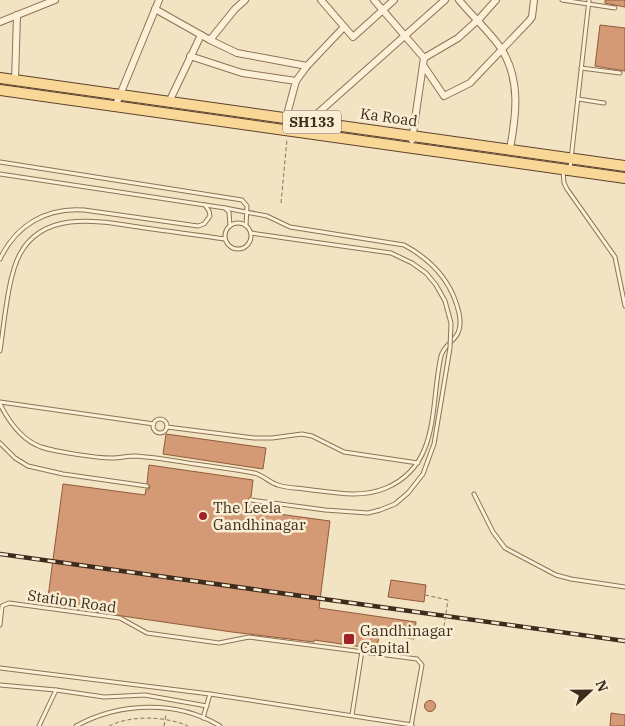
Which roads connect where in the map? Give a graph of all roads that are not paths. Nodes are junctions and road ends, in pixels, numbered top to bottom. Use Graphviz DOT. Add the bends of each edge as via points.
graph roads {
  1 [pos="55,0"];
  2 [pos="159,0"];
  3 [pos="245,0"];
  4 [pos="321,0"];
  5 [pos="374,0"];
  6 [pos="394,0"];
  7 [pos="445,0"];
  8 [pos="459,0"];
  9 [pos="496,0"];
  10 [pos="534,0"];
  11 [pos="562,0"];
  12 [pos="589,2"];
  13 [pos="614,8"];
  14 [pos="155,10"];
  15 [pos="383,10"];
  16 [pos="17,15"];
  17 [pos="477,21"];
  18 [pos="0,22"];
  19 [pos="344,27"];
  20 [pos="201,35"];
  21 [pos="406,35"];
  22 [pos="210,40"];
  23 [pos="501,48"];
  24 [pos="190,56"];
  25 [pos="423,62"];
  26 [pos="307,66"];
  27 [pos="581,68"];
  28 [pos="620,73"];
  29 [pos="0,78"];
  30 [pos="15,80"];
  31 [pos="296,81"];
  32 [pos="0,90"];
  33 [pos="120,95"];
  34 [pos="578,99"];
  35 [pos="169,102"];
  36 [pos="604,103"];
  37 [pos="115,107"];
  38 [pos="286,118"];
  39 [pos="309,121"];
  40 [pos="412,136"];
  41 [pos="411,148"];
  42 [pos="510,149"];
  43 [pos="571,158"];
  44 [pos="0,162"];
  45 [pos="625,166"];
  46 [pos="566,170"];
  47 [pos="0,174"];
  48 [pos="625,178"];
  49 [pos="205,205"];
  50 [pos="225,208"];
  51 [pos="247,212"];
  52 [pos="230,226"];
  53 [pos="246,226"];
  54 [pos="251,233"];
  55 [pos="225,239"];
  56 [pos="0,259"];
  57 [pos="625,306"];
  58 [pos="0,351"];
  59 [pos="0,403"];
  60 [pos="154,424"];
  61 [pos="167,427"];
  62 [pos="0,442"];
  63 [pos="418,463"];
  64 [pos="147,486"];
  65 [pos="474,494"];
  66 [pos="251,500"];
  67 [pos="625,587"];
  68 [pos="0,624"];
  69 [pos="362,651"];
  70 [pos="0,668"];
  71 [pos="0,685"];
  72 [pos="56,690"];
  73 [pos="210,694"];
  74 [pos="207,706"];
  75 [pos="352,715"];
  76 [pos="204,718"];
  77 [pos="40,726"];
  78 [pos="76,726"];
  79 [pos="220,726"];
  80 [pos="412,726"];
  1 -- 16 [label="street"];
  2 -- 14 [label="street"];
  3 -- 22 [label="street"];
  4 -- 19 [label="street"];
  5 -- 15 [label="street"];
  6 -- 15 [label="street"];
  7 -- 21 [label="street"];
  8 -- 17 [label="street"];
  9 -- 17 [label="street"];
  10 -- 23 [label="street" via="532,17"];
  11 -- 12 [label="lane"];
  12 -- 13 [label="lane"];
  12 -- 27 [label="lane"];
  14 -- 20 [label="street"];
  14 -- 33 [label="street"];
  15 -- 19 [label="street" via="353,37"];
  15 -- 21 [label="street"];
  16 -- 18 [label="street"];
  16 -- 30 [label="street"];
  17 -- 23 [label="street"];
  17 -- 25 [label="street"];
  19 -- 26 [label="street"];
  20 -- 22 [label="street"];
  20 -- 24 [label="street"];
  21 -- 25 [label="street"];
  21 -- 39 [label="street"];
  22 -- 26 [label="street" via="237,53"];
  23 -- 25 [label="street" via="470,83 444,96"];
  23 -- 42 [label="street" via="516,90 516,116"];
  24 -- 31 [label="street" via="242,73"];
  24 -- 35 [label="street"];
  25 -- 40 [label="street"];
  26 -- 31 [label="street"];
  27 -- 28 [label="lane"];
  27 -- 34 [label="lane"];
  29 -- 30 [label="main road, Ka Road / SH133"];
  30 -- 33 [label="main road, Ka Road / SH133"];
  31 -- 38 [label="street"];
  32 -- 37 [label="main road, Ka Road / SH133"];
  33 -- 35 [label="main road, Ka Road / SH133"];
  33 -- 37 [label="street"];
  34 -- 36 [label="lane"];
  34 -- 43 [label="lane"];
  35 -- 38 [label="main road, Ka Road / SH133"];
  37 -- 41 [label="main road, Ka Road / SH133"];
  38 -- 39 [label="main road, Ka Road / SH133"];
  39 -- 40 [label="main road, Ka Road / SH133"];
  40 -- 41 [label="street"];
  40 -- 42 [label="main road, Ka Road / SH133"];
  41 -- 46 [label="main road, Ka Road / SH133"];
  42 -- 43 [label="main road, Ka Road / SH133"];
  43 -- 45 [label="main road, Ka Road / SH133"];
  43 -- 46 [label="lane"];
  44 -- 51 [label="lane" via="242,200"];
  46 -- 48 [label="main road, Ka Road / SH133"];
  46 -- 57 [label="lane" via="564,183 567,190 616,257"];
  47 -- 49 [label="lane"];
  49 -- 50 [label="lane"];
  49 -- 56 [label="lane" via="210,211 209,219 194,226 84,210 42,216 13,237"];
  50 -- 51 [label="lane"];
  50 -- 52 [label="lane" via="230,212"];
  51 -- 53 [label="lane"];
  51 -- 63 [label="lane" via="267,216 290,227 404,246 431,263 444,278 459,315 460,329 442,354 430,432"];
  52 -- 53 [label="lane" via="238,223"];
  52 -- 55 [label="lane"];
  53 -- 54 [label="lane"];
  54 -- 55 [label="lane" via="250,242 240,250 232,248"];
  54 -- 66 [label="lane, bridge" via="390,253 412,263 436,284 451,323 434,444 423,474 408,493 394,504 368,513"];
  55 -- 58 [label="lane" via="88,220 64,222 46,229 30,240 13,267"];
  59 -- 60 [label="lane"];
  59 -- 63 [label="lane" via="13,425 26,438 41,446 107,458 142,456 254,473 279,486 349,494 371,492 404,479"];
  60 -- 61 [label="lane" via="163,420"];
  60 -- 61 [label="lane" via="159,433"];
  61 -- 63 [label="lane" via="254,438 302,434 344,452"];
  62 -- 64 [label="lane" via="28,466"];
  65 -- 67 [label="lane" via="492,532 505,548 556,575"];
  68 -- 69 [label="lane, Station Road" via="2,606 9,603 120,618 147,632 219,643 249,637"];
  69 -- 75 [label="lane"];
  69 -- 80 [label="lane" via="421,662"];
  70 -- 73 [label="lane"];
  71 -- 72 [label="lane"];
  72 -- 74 [label="lane" via="104,697 145,696"];
  72 -- 77 [label="lane"];
  73 -- 74 [label="lane"];
  73 -- 75 [label="lane"];
  74 -- 76 [label="lane"];
  75 -- 80 [label="lane"];
  76 -- 78 [label="lane" via="166,708 142,707 108,712"];
  76 -- 79 [label="lane"];
}
